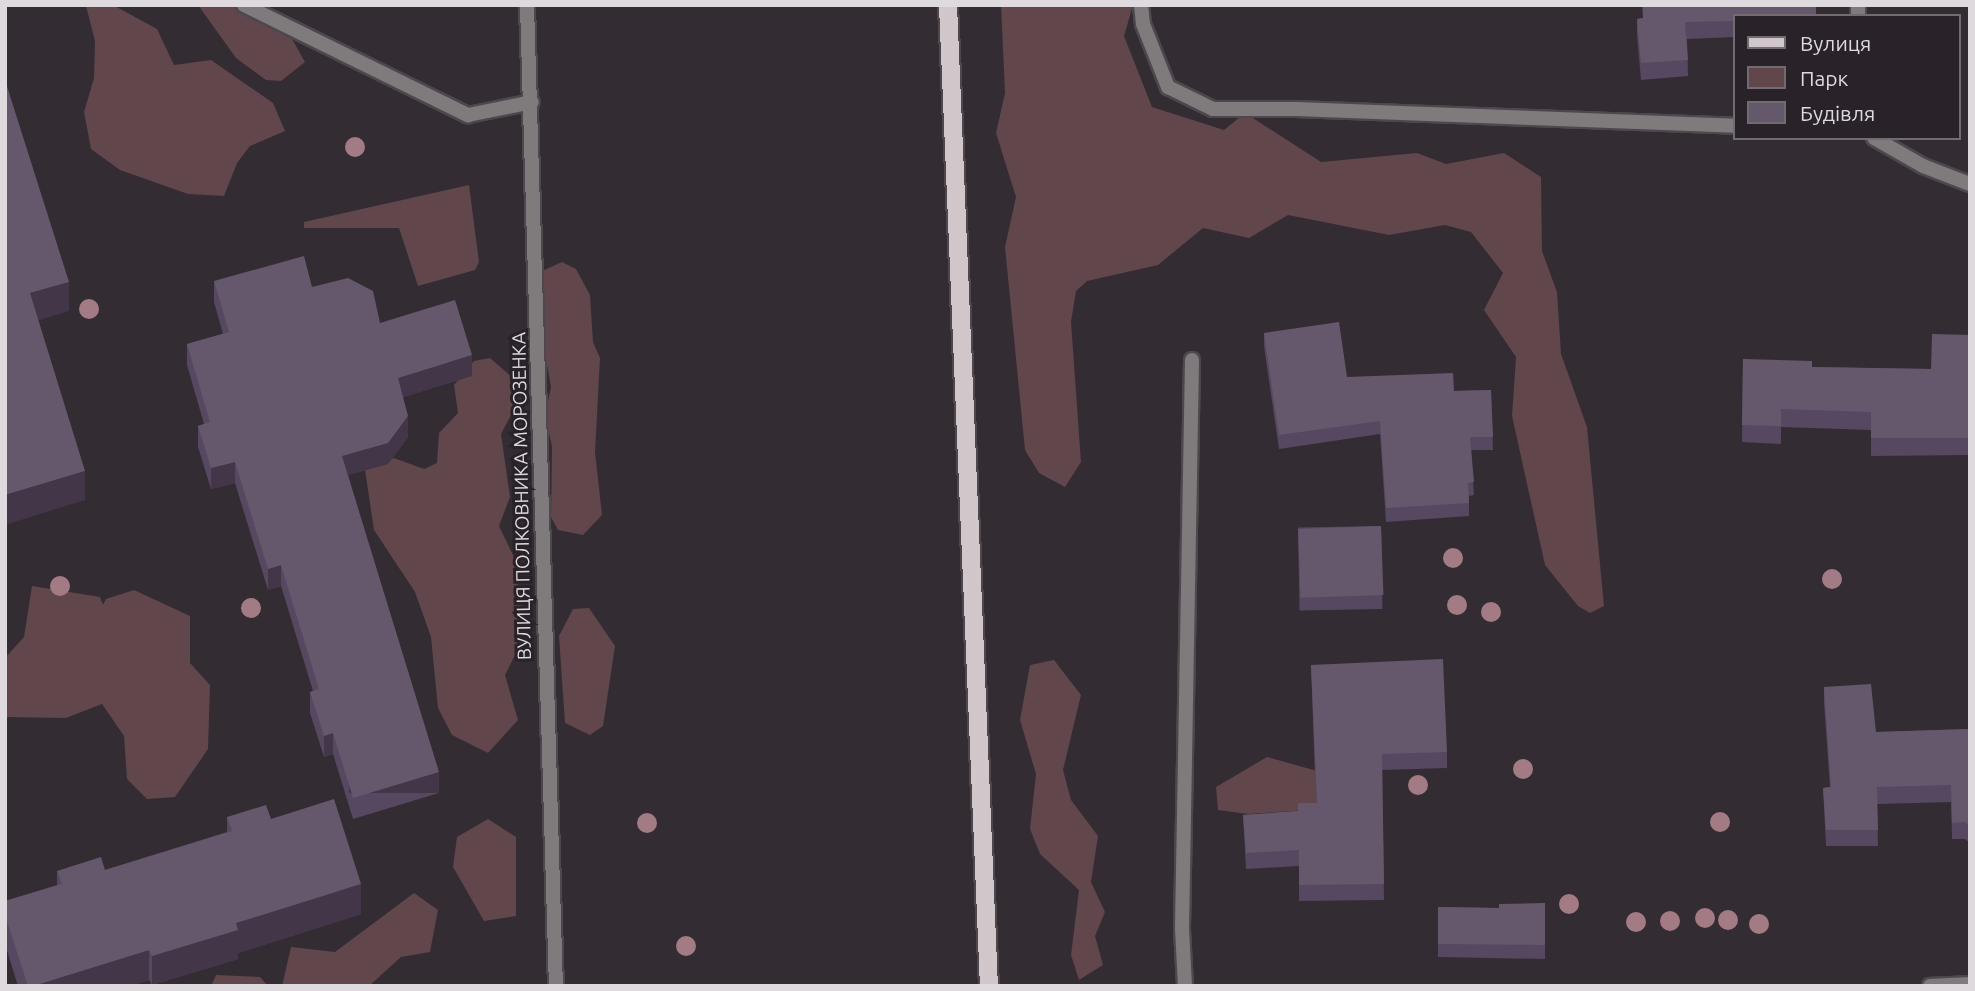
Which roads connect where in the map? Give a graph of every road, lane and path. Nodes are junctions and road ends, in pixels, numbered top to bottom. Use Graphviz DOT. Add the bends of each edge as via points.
graph roads {
  1 [pos="244,5"];
  2 [pos="527,5"];
  3 [pos="948,5"];
  4 [pos="1141,5"];
  5 [pos="532,102"];
  6 [pos="1734,126"];
  7 [pos="1878,140"];
  8 [pos="1970,184"];
  9 [pos="1192,360"];
  10 [pos="1970,984"];
  11 [pos="556,986"];
  12 [pos="989,986"];
  13 [pos="1185,986"];
  14 [pos="1930,986"];
  1 -- 5 [label="street" via="468,115"];
  2 -- 5 [label="street, ВУЛИЦЯ ПОЛКОВНИКА МОРОЗЕНКА"];
  3 -- 12 [label="main road"];
  4 -- 6 [label="street" via="1143,24 1168,87 1213,109 1297,108"];
  5 -- 11 [label="street, ВУЛИЦЯ ПОЛКОВНИКА МОРОЗЕНКА"];
  7 -- 8 [label="street" via="1923,166"];
  9 -- 13 [label="street" via="1182,928"];
  10 -- 14 [label="street"];
}
